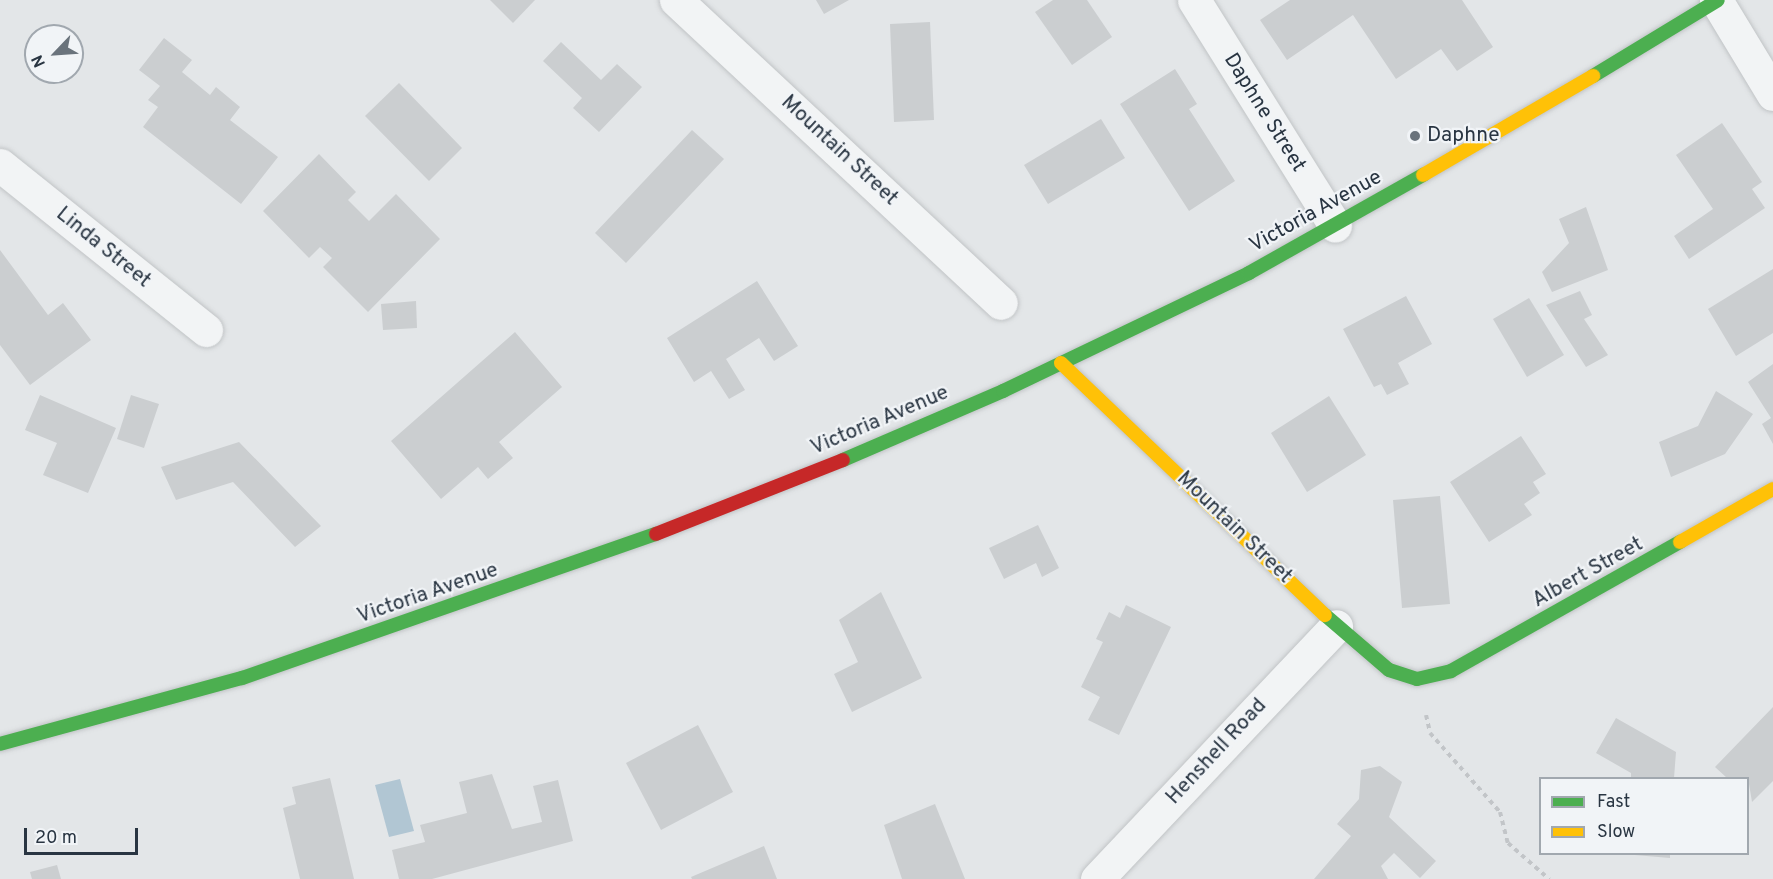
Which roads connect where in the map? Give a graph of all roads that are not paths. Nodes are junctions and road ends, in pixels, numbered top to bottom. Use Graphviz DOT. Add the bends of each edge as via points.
graph roads {
  1 [pos="676,0"];
  2 [pos="1194,0"];
  3 [pos="1717,0"];
  4 [pos="1773,94"];
  5 [pos="0,165"];
  6 [pos="1335,226"];
  7 [pos="1001,303"];
  8 [pos="206,330"];
  9 [pos="1062,363"];
  10 [pos="1773,489"];
  11 [pos="1336,626"];
  12 [pos="1417,679"];
  13 [pos="0,744"];
  14 [pos="1097,879"];
  1 -- 7 [label="street, Mountain Street"];
  2 -- 6 [label="street, Daphne Street"];
  3 -- 4 [label="street"];
  3 -- 6 [label="street, Victoria Avenue"];
  5 -- 8 [label="street, Linda Street"];
  6 -- 9 [label="street, Victoria Avenue"];
  9 -- 11 [label="street, Mountain Street"];
  9 -- 13 [label="street, Victoria Avenue" via="757,497 456,607 242,678"];
  10 -- 12 [label="street, Albert Street" via="1497,647 1451,671"];
  11 -- 12 [label="street, Mountain Street" via="1378,664"];
  11 -- 14 [label="street, Henshell Road"];
}
